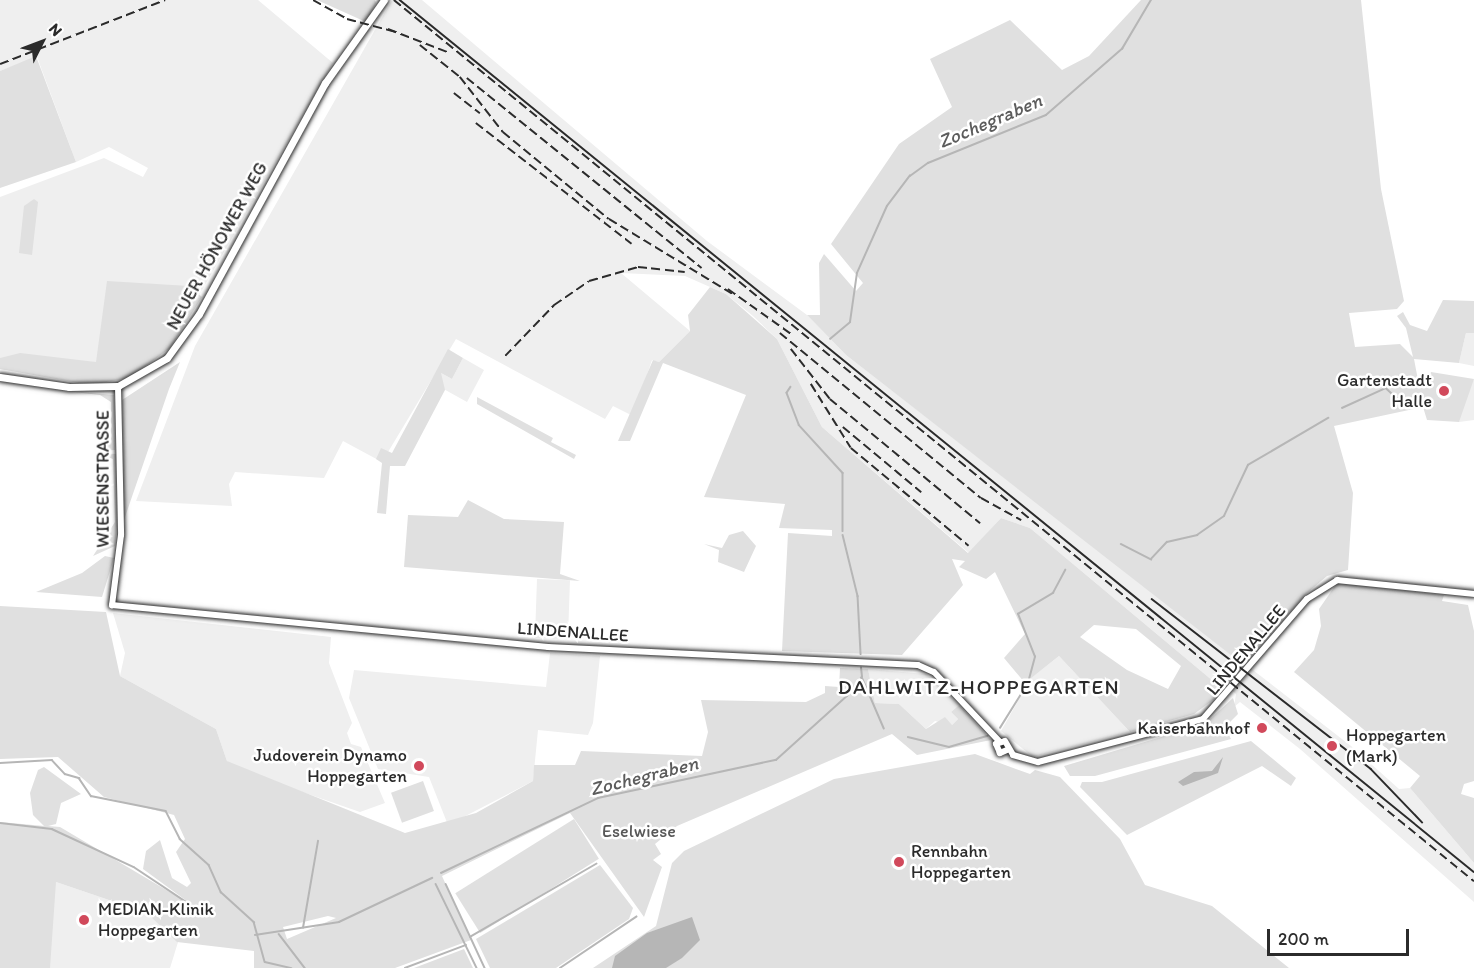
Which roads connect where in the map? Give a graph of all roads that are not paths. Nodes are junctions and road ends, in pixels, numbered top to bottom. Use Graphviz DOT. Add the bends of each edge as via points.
graph roads {
  1 [pos="384,0"];
  2 [pos="0,377"];
  3 [pos="118,386"];
  4 [pos="1473,594"];
  5 [pos="115,606"];
  1 -- 3 [label="main road, NEUER HÖNOWER WEG" via="325,83 183,338 148,372"];
  2 -- 3 [label="main road, NEUER HÖNOWER WEG" via="69,387"];
  3 -- 5 [label="street, WIESENSTRASSE" via="121,535 110,597"];
  4 -- 5 [label="street, LINDENALLEE" via="1337,580 1307,599 1203,719 1038,762 1007,750 1007,743 999,741 934,672 918,665 548,647"];
}
